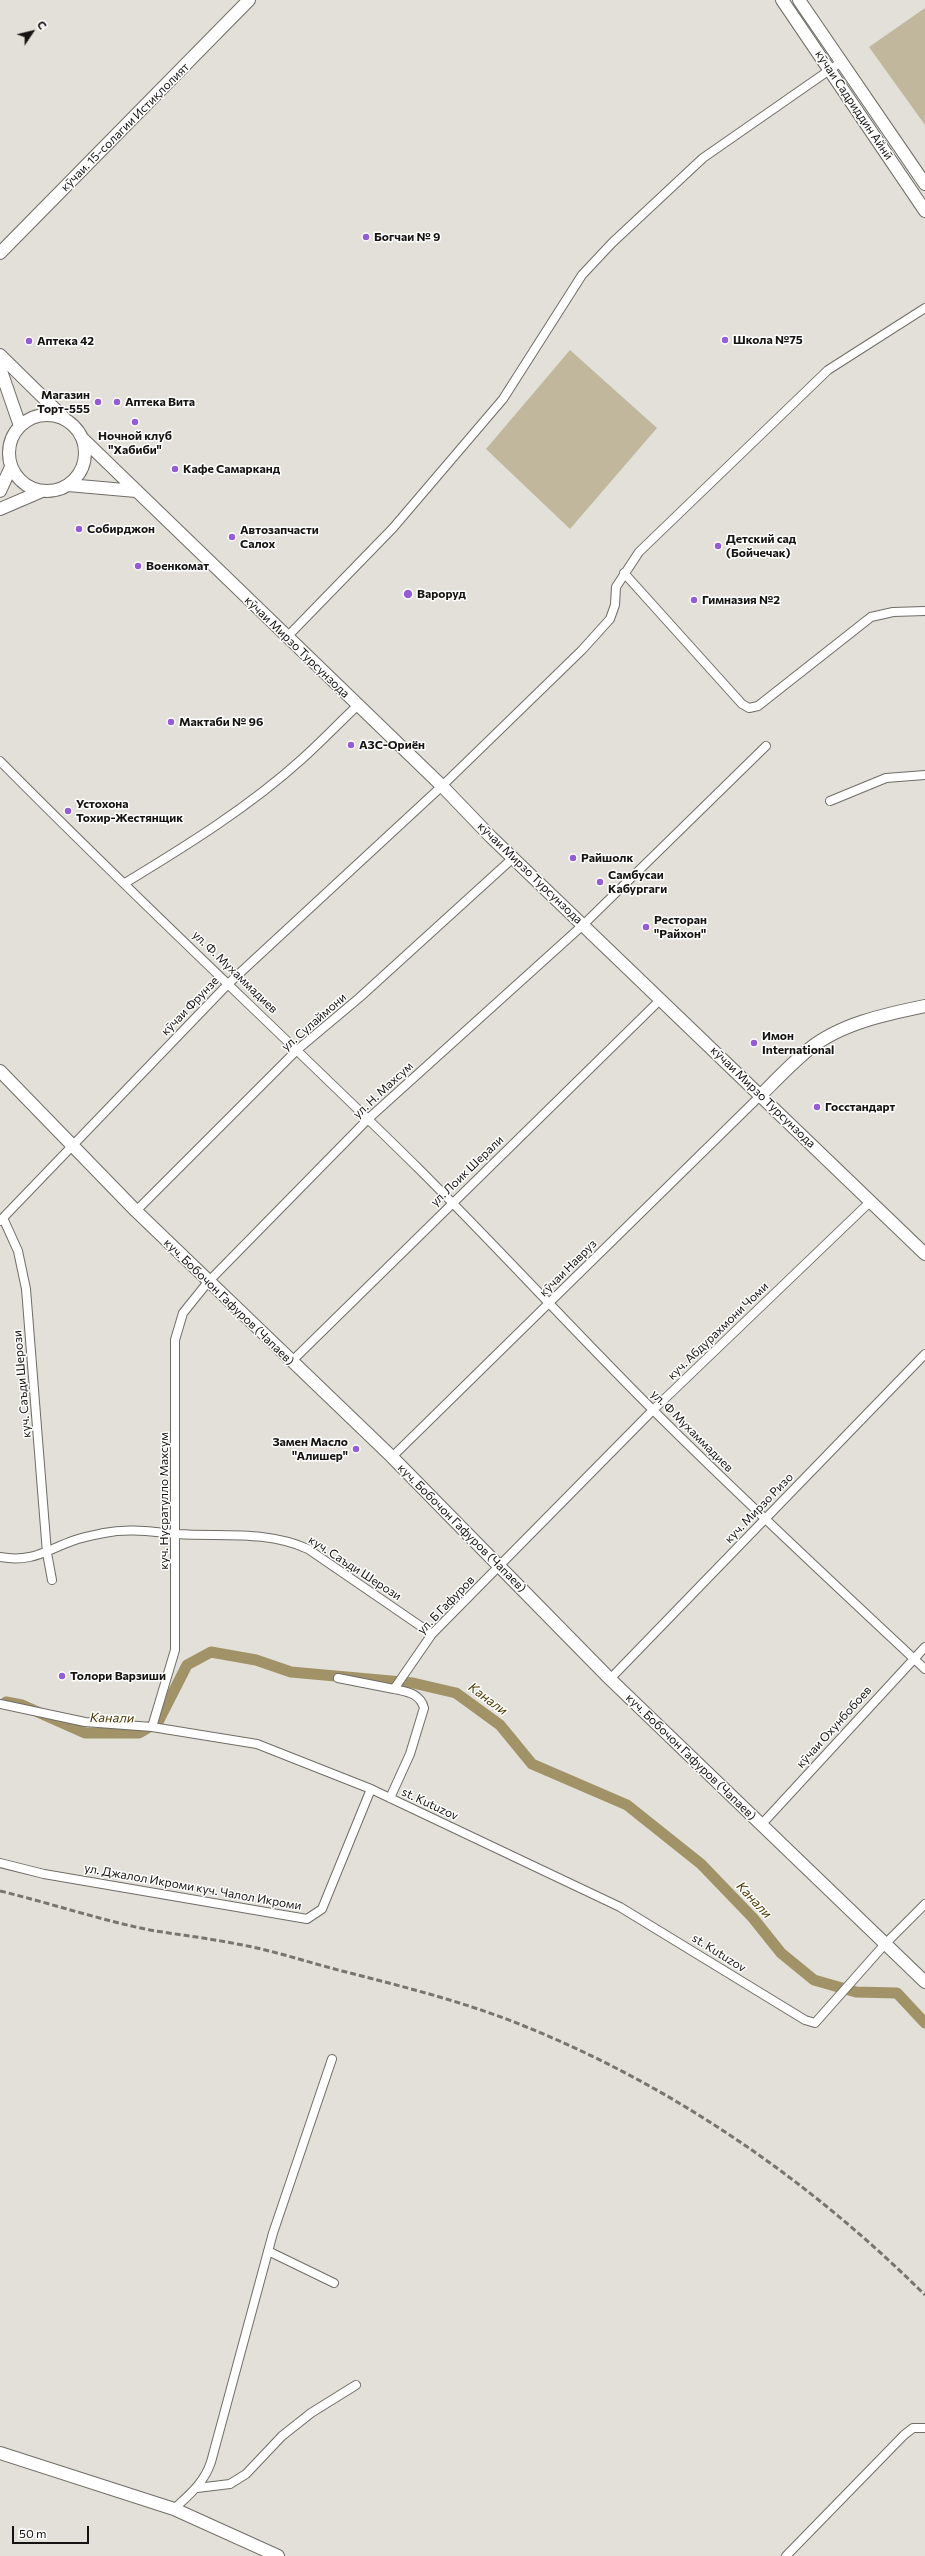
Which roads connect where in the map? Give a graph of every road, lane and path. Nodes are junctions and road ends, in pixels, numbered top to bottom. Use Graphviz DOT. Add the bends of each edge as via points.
graph roads {
  1 [pos="250,0"];
  2 [pos="782,0"];
  3 [pos="799,0"];
  4 [pos="841,62"];
  5 [pos="830,70"];
  6 [pos="925,184"];
  7 [pos="925,211"];
  8 [pos="0,253"];
  9 [pos="925,308"];
  10 [pos="0,355"];
  11 [pos="0,368"];
  12 [pos="66,420"];
  13 [pos="20,426"];
  14 [pos="83,439"];
  15 [pos="11,467"];
  16 [pos="68,485"];
  17 [pos="0,491"];
  18 [pos="42,491"];
  19 [pos="136,491"];
  20 [pos="0,509"];
  21 [pos="624,572"];
  22 [pos="925,611"];
  23 [pos="287,637"];
  24 [pos="357,706"];
  25 [pos="766,746"];
  26 [pos="0,761"];
  27 [pos="925,775"];
  28 [pos="442,786"];
  29 [pos="830,801"];
  30 [pos="514,858"];
  31 [pos="125,883"];
  32 [pos="582,925"];
  33 [pos="229,983"];
  34 [pos="661,999"];
  35 [pos="925,1006"];
  36 [pos="298,1050"];
  37 [pos="0,1072"];
  38 [pos="761,1095"];
  39 [pos="368,1119"];
  40 [pos="72,1144"];
  41 [pos="871,1201"];
  42 [pos="452,1202"];
  43 [pos="136,1211"];
  44 [pos="2,1219"];
  45 [pos="925,1254"];
  46 [pos="208,1282"];
  47 [pos="548,1304"];
  48 [pos="925,1354"];
  49 [pos="291,1362"];
  50 [pos="653,1410"];
  51 [pos="392,1457"];
  52 [pos="765,1519"];
  53 [pos="177,1534"];
  54 [pos="47,1553"];
  55 [pos="0,1557"];
  56 [pos="500,1566"];
  57 [pos="52,1580"];
  58 [pos="432,1634"];
  59 [pos="925,1646"];
  60 [pos="914,1658"];
  61 [pos="925,1668"];
  62 [pos="338,1678"];
  63 [pos="610,1679"];
  64 [pos="394,1689"];
  65 [pos="0,1704"];
  66 [pos="152,1727"];
  67 [pos="371,1789"];
  68 [pos="390,1798"];
  69 [pos="761,1825"];
  70 [pos="0,1863"];
  71 [pos="925,1904"];
  72 [pos="885,1944"];
  73 [pos="925,1982"];
  74 [pos="332,2059"];
  75 [pos="268,2251"];
  76 [pos="334,2283"];
  77 [pos="356,2385"];
  78 [pos="925,2428"];
  79 [pos="0,2453"];
  80 [pos="197,2488"];
  81 [pos="174,2509"];
  82 [pos="278,2556"];
  83 [pos="786,2556"];
  1 -- 8 [label="street, кӯчаи. 15-солагии Истиқлолият"];
  2 -- 5 [label="street, кӯчаи Садриддин Айнӣ"];
  3 -- 4 [label="street, кӯчаи Садриддин Айнӣ"];
  4 -- 5 [label="street"];
  4 -- 6 [label="street, кӯчаи Садриддин Айнӣ"];
  5 -- 7 [label="street, кӯчаи Садриддин Айнӣ"];
  5 -- 23 [label="street" via="703,158 612,243 582,275 503,399 393,528"];
  9 -- 21 [label="street, кӯчаи Фрунзе" via="828,370 639,552"];
  10 -- 12 [label="street, кӯчаи Мирзо Турсунзода"];
  11 -- 13 [label="street"];
  12 -- 13 [label="street" via="54,416 36,416"];
  12 -- 14 [label="street, кӯчаи Мирзо Турсунзода" via="76,428"];
  13 -- 15 [label="street" via="9,445"];
  14 -- 16 [label="street" via="85,451 81,471"];
  14 -- 19 [label="street, кӯчаи Мирзо Турсунзода"];
  15 -- 17 [label="street"];
  15 -- 18 [label="street" via="23,483"];
  16 -- 18 [label="street"];
  16 -- 19 [label="street"];
  18 -- 20 [label="street"];
  19 -- 23 [label="street, кӯчаи Мирзо Турсунзода"];
  21 -- 22 [label="street" via="742,704 749,708 758,706 871,617 893,612"];
  21 -- 28 [label="street, кӯчаи Фрунзе" via="616,587 615,605 610,619 582,650"];
  23 -- 24 [label="street, кӯчаи Мирзо Турсунзода"];
  24 -- 28 [label="street, кӯчаи Мирзо Турсунзода"];
  24 -- 31 [label="street" via="302,760 245,804"];
  25 -- 32 [label="street, ул. Н. Махсум"];
  26 -- 31 [label="street, ул. Ф. Мухаммадиев" via="91,854"];
  27 -- 29 [label="street" via="886,778"];
  28 -- 30 [label="street, кӯчаи Мирзо Турсунзода"];
  28 -- 33 [label="street, кӯчаи Фрунзе"];
  30 -- 32 [label="street, кӯчаи Мирзо Турсунзода"];
  30 -- 36 [label="street, ул. Сулаймони"];
  31 -- 33 [label="street, ул. Ф. Мухаммадиев"];
  32 -- 34 [label="street, кӯчаи Мирзо Турсунзода"];
  32 -- 39 [label="street, ул. Н. Махсум"];
  33 -- 36 [label="street, ул. Ф. Мухаммадиев"];
  33 -- 40 [label="street, кӯчаи Фрунзе"];
  34 -- 38 [label="street, кӯчаи Мирзо Турсунзода"];
  34 -- 42 [label="street, ул. Лоик Шерали"];
  35 -- 38 [label="street" via="891,1013 836,1033 808,1049"];
  36 -- 39 [label="street, ул. Ф. Мухаммадиев"];
  36 -- 43 [label="street, ул. Сулаймони"];
  37 -- 40 [label="street, куч. Бобочон Гафуров (Чапаев)"];
  38 -- 41 [label="street, кӯчаи Мирзо Турсунзода"];
  38 -- 47 [label="street, кӯчаи Навруз"];
  39 -- 42 [label="street, ул. Ф. Мухаммадиев"];
  39 -- 46 [label="street, ул. Н. Махсум"];
  40 -- 43 [label="street, куч. Бобочон Гафуров (Чапаев)"];
  40 -- 44 [label="street, кӯчаи Фрунзе"];
  41 -- 45 [label="street, кӯчаи Мирзо Турсунзода"];
  41 -- 50 [label="street, куч. Абдурахмони Чоми"];
  42 -- 47 [label="street, ул. Ф Мухаммадиев"];
  42 -- 49 [label="street, ул. Лоик Шерали"];
  43 -- 46 [label="street, куч. Бобочон Гафуров (Чапаев)"];
  44 -- 54 [label="street, куч. Саъди Шерози" via="18,1251 26,1289"];
  46 -- 49 [label="street, куч. Бобочон Гафуров (Чапаев)"];
  46 -- 53 [label="street, куч. Нусратулло Махсум" via="183,1313 176,1340"];
  47 -- 50 [label="street, ул. Ф Мухаммадиев"];
  47 -- 51 [label="street, кӯчаи Навруз"];
  48 -- 52 [label="street, куч. Мирзо Ризо"];
  49 -- 51 [label="street, куч. Бобочон Гафуров (Чапаев)"];
  50 -- 52 [label="street, ул. Ф Мухаммадиев"];
  50 -- 56 [label="street, куч. Абдурахмони Чоми"];
  51 -- 56 [label="street, куч. Бобочон Гафуров (Чапаев)"];
  52 -- 60 [label="street, ул. Ф Мухаммадиев"];
  52 -- 63 [label="street, куч. Мирзо Ризо"];
  53 -- 54 [label="street, куч. Саъди Шерози" via="139,1530 107,1533 75,1540"];
  53 -- 58 [label="street, куч. Саъди Шерози" via="263,1536 290,1541 308,1550"];
  53 -- 66 [label="street, куч. Нусратулло Махсум" via="175,1650"];
  54 -- 55 [label="street, куч. Саъди Шерози" via="23,1560"];
  54 -- 57 [label="street"];
  56 -- 58 [label="street, ул. Б Гафуров"];
  56 -- 63 [label="street, куч. Бобочон Гафуров (Чапаев)"];
  58 -- 64 [label="street, ул. Б Гафуров"];
  59 -- 60 [label="street, кӯчаи Охунбобоев"];
  60 -- 61 [label="street, ул. Ф Мухаммадиев"];
  60 -- 69 [label="street, кӯчаи Охунбобоев"];
  62 -- 64 [label="street"];
  63 -- 69 [label="street, куч. Бобочон Гафуров (Чапаев)"];
  64 -- 68 [label="street" via="416,1694 424,1708 410,1754"];
  65 -- 66 [label="street, st. Kutuzov" via="85,1722"];
  66 -- 67 [label="street, st. Kutuzov" via="257,1744"];
  67 -- 68 [label="street, st. Kutuzov"];
  67 -- 70 [label="street, ул. Джалол Икроми куч. Чалол Икроми" via="322,1909 308,1920 44,1874"];
  68 -- 72 [label="street, st. Kutuzov" via="620,1907 805,2020 815,2023"];
  69 -- 72 [label="street, куч. Бобочон Гафуров (Чапаев)"];
  71 -- 72 [label="street"];
  72 -- 73 [label="street, куч. Бобочон Гафуров (Чапаев)"];
  74 -- 75 [label="street"];
  75 -- 76 [label="street"];
  75 -- 80 [label="street" via="211,2462 206,2477"];
  77 -- 80 [label="street" via="311,2413 282,2436 246,2474 230,2484"];
  78 -- 83 [label="street" via="913,2428 904,2434"];
  79 -- 81 [label="street"];
  80 -- 81 [label="street"];
  81 -- 82 [label="street"];
}
